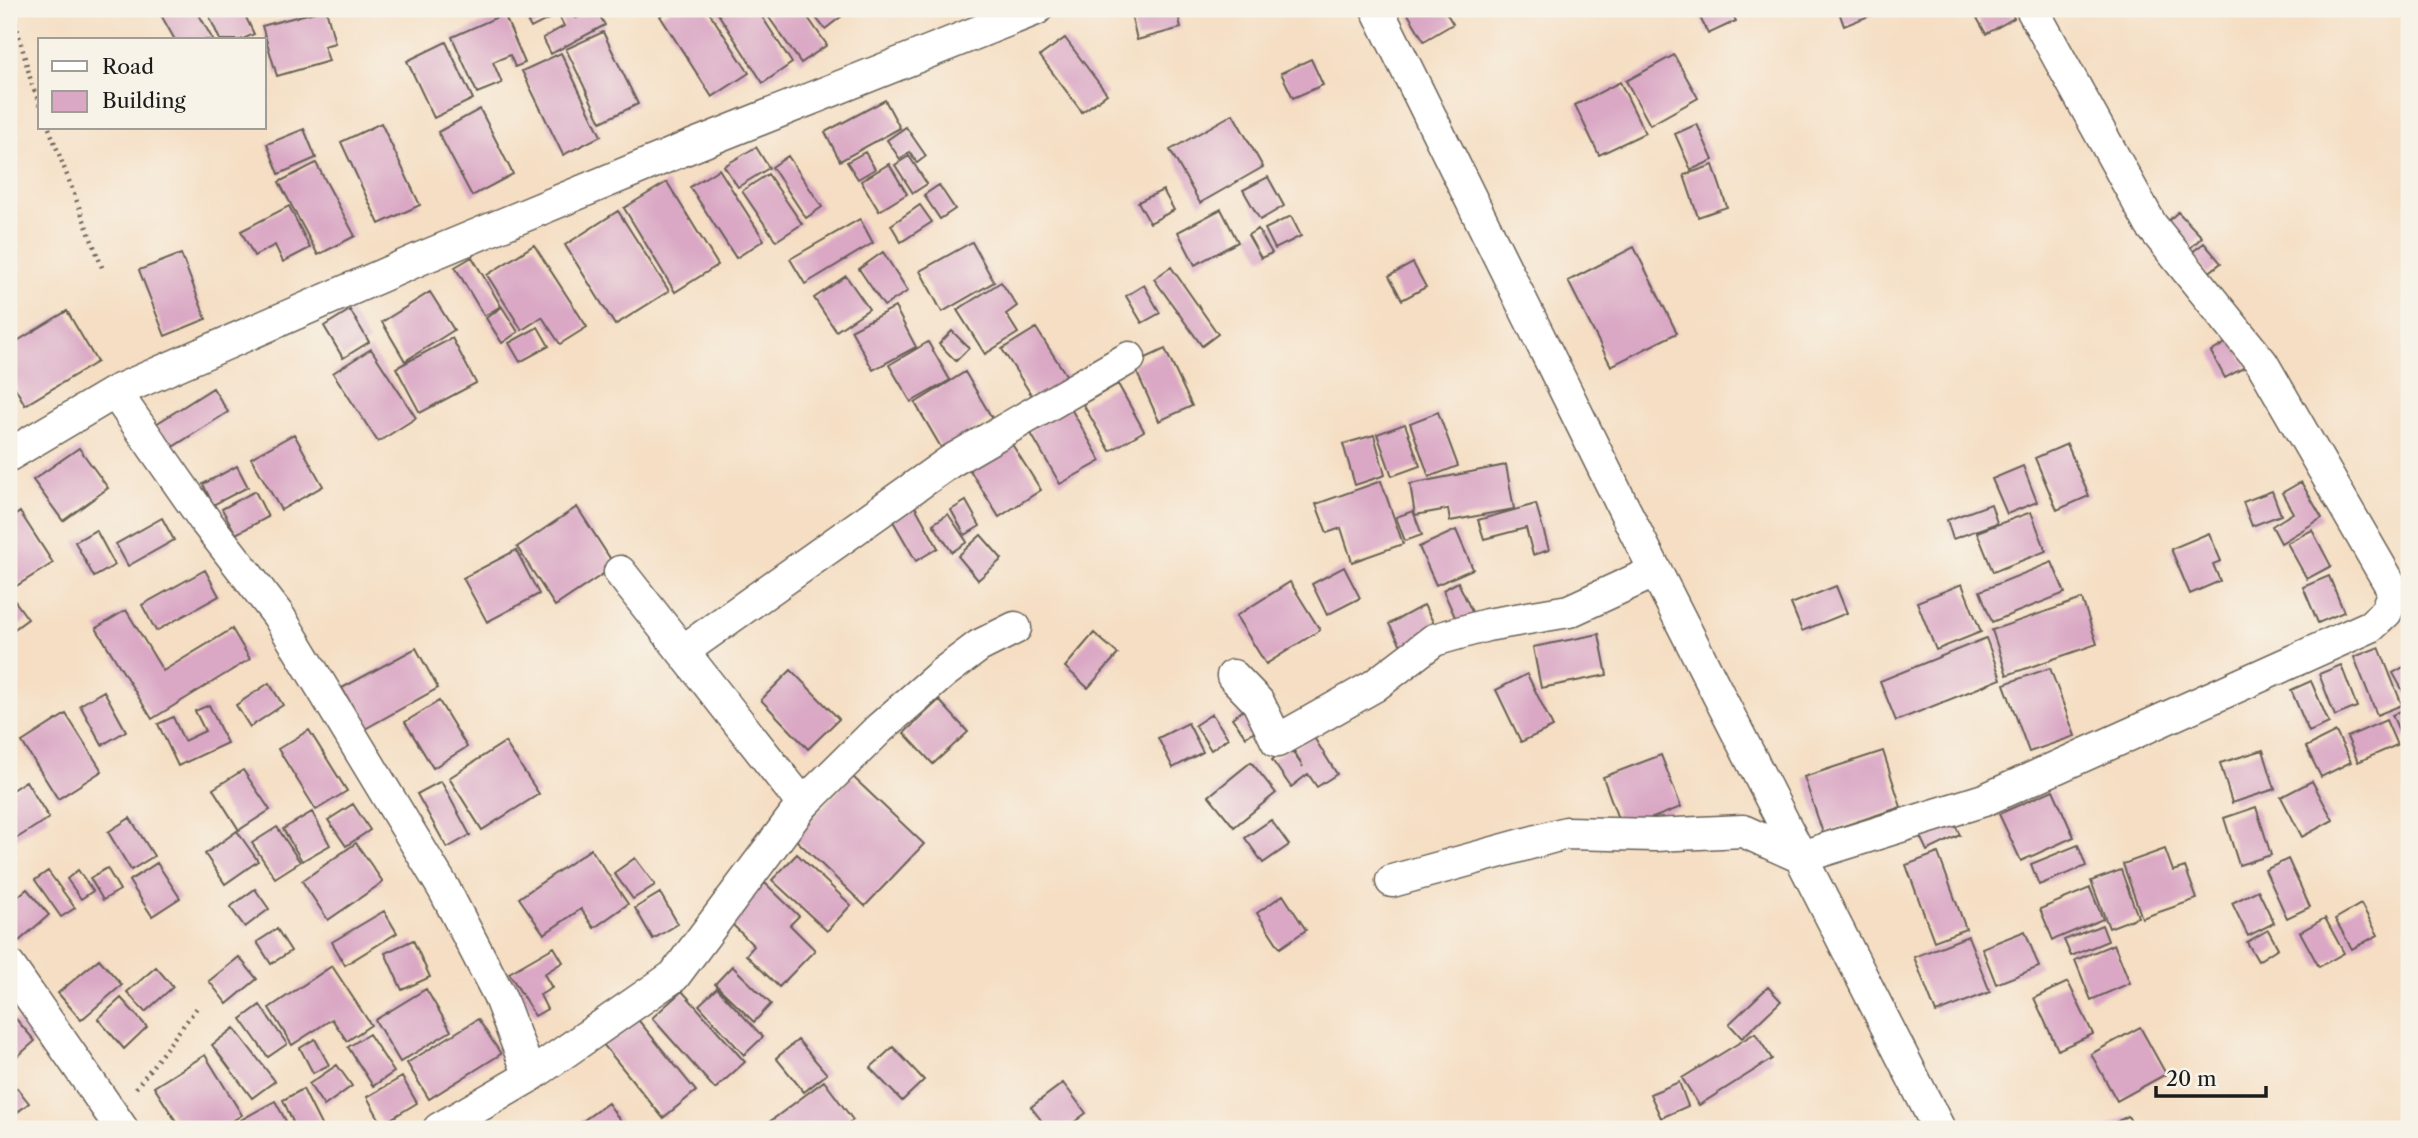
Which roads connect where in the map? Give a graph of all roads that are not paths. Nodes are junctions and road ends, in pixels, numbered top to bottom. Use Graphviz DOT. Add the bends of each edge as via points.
graph roads {
  1 [pos="1036,9"];
  2 [pos="1377,9"];
  3 [pos="2032,9"];
  4 [pos="1129,358"];
  5 [pos="115,392"];
  6 [pos="9,455"];
  7 [pos="1656,571"];
  8 [pos="620,572"];
  9 [pos="1015,628"];
  10 [pos="683,650"];
  11 [pos="1233,676"];
  12 [pos="803,804"];
  13 [pos="1801,857"];
  14 [pos="1392,881"];
  15 [pos="9,966"];
  16 [pos="530,1076"];
  17 [pos="118,1124"];
  18 [pos="439,1129"];
  19 [pos="1939,1129"];
  1 -- 5 [label="street" via="460,242"];
  2 -- 7 [label="street"];
  3 -- 13 [label="street" via="2151,225 2262,363 2394,591 2386,612 2371,626 1984,800"];
  4 -- 10 [label="street" via="951,461"];
  5 -- 6 [label="street"];
  5 -- 16 [label="street" via="293,639 444,888 499,995"];
  7 -- 11 [label="street" via="1569,611 1486,625 1434,640 1374,686 1277,741 1258,702"];
  7 -- 13 [label="street"];
  8 -- 10 [label="street"];
  9 -- 12 [label="street" via="979,646 943,673"];
  10 -- 12 [label="street"];
  12 -- 16 [label="street" via="674,976"];
  13 -- 14 [label="street" via="1744,831 1566,833"];
  13 -- 19 [label="street"];
  15 -- 17 [label="street"];
  16 -- 18 [label="street"];
}
